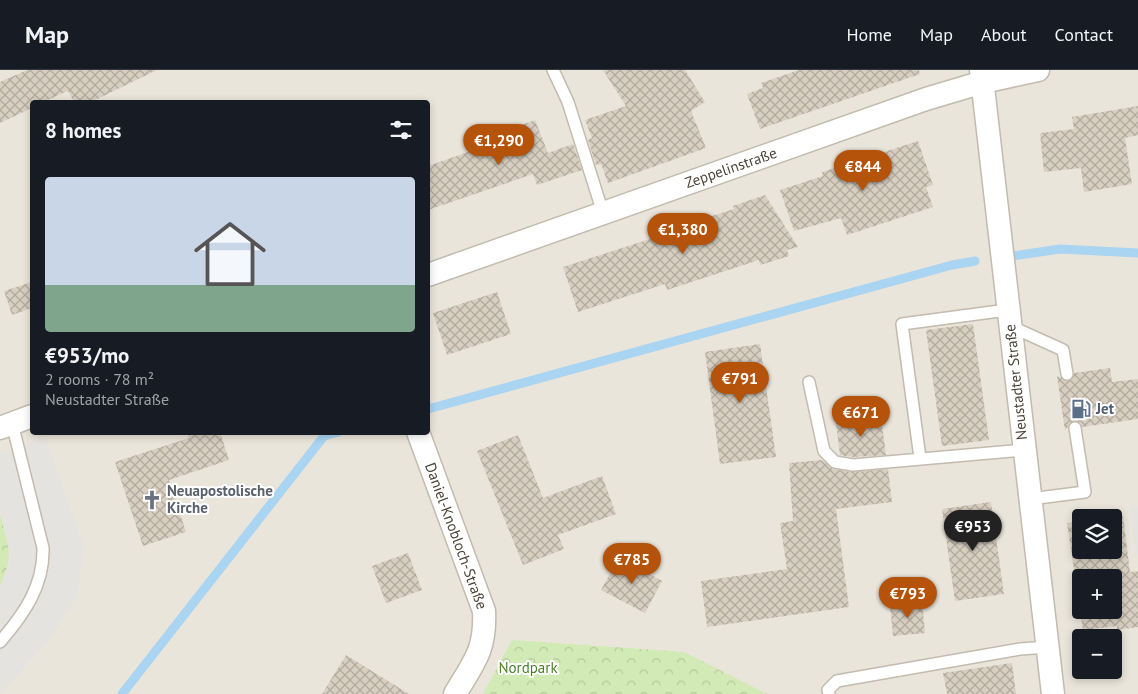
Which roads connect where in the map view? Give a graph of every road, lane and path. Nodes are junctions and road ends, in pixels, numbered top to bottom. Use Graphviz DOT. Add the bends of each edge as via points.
graph roads {
  1 [pos="553,70"];
  2 [pos="1038,70"];
  3 [pos="982,76"];
  4 [pos="603,213"];
  5 [pos="430,274"];
  6 [pos="1008,318"];
  7 [pos="1067,374"];
  8 [pos="809,382"];
  9 [pos="15,422"];
  10 [pos="1076,428"];
  11 [pos="420,437"];
  12 [pos="1024,450"];
  13 [pos="920,458"];
  14 [pos="1030,499"];
  15 [pos="0,642"];
  16 [pos="1048,648"];
  17 [pos="456,694"];
  18 [pos="829,694"];
  19 [pos="1053,694"];
  1 -- 4 [label="lane" via="568,102"];
  2 -- 3 [label="street, Zeppelinstraße"];
  3 -- 4 [label="street, Zeppelinstraße"];
  3 -- 6 [label="street, Neustadter Straße"];
  4 -- 5 [label="street, Zeppelinstraße"];
  6 -- 7 [label="lane" via="1063,350"];
  6 -- 12 [label="street, Neustadter Straße"];
  6 -- 13 [label="lane" via="902,324"];
  8 -- 13 [label="lane" via="824,451 835,462 853,465"];
  9 -- 15 [label="lane" via="43,548 44,567 36,592"];
  10 -- 14 [label="lane" via="1086,492"];
  11 -- 17 [label="street, Daniel-Knobloch-Straße" via="484,611 483,645"];
  12 -- 13 [label="lane"];
  12 -- 14 [label="street, Neustadter Straße"];
  14 -- 16 [label="street, Neustadter Straße"];
  16 -- 18 [label="lane" via="1020,649 837,681 828,690"];
  16 -- 19 [label="street, Neustadter Straße"];
}
